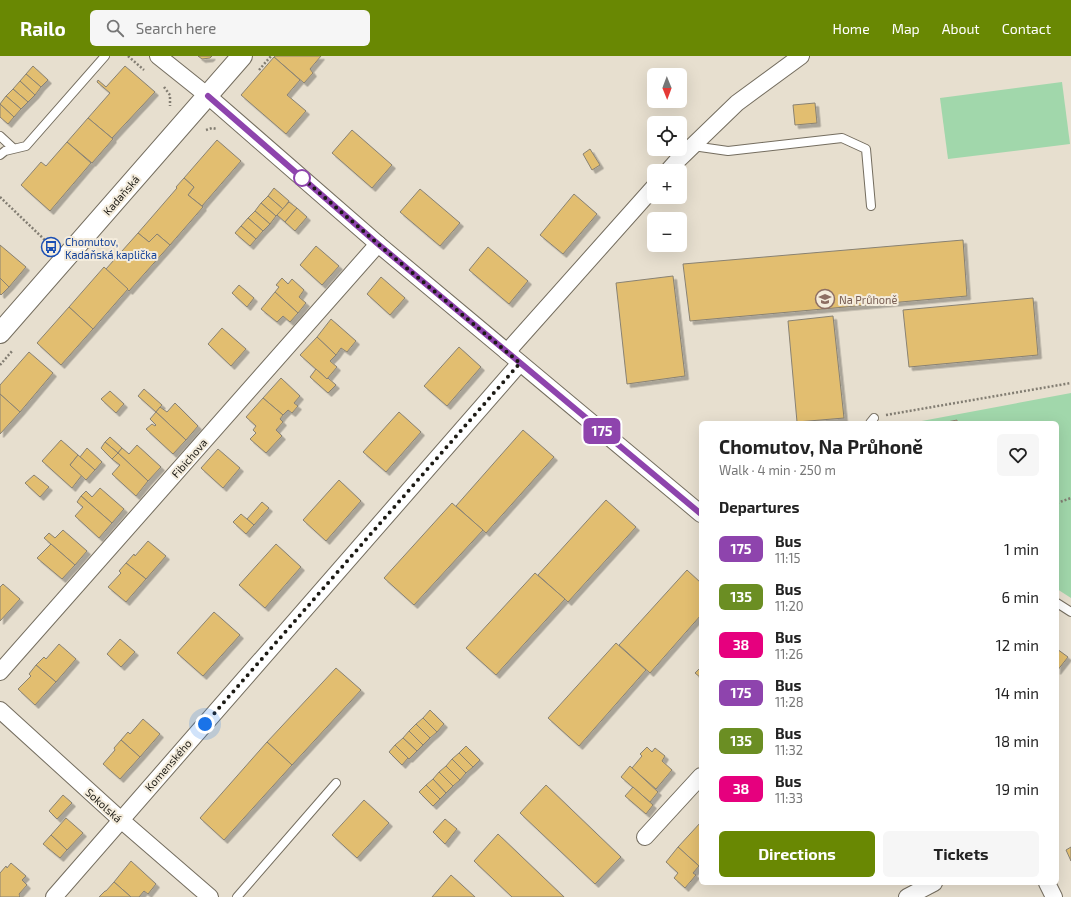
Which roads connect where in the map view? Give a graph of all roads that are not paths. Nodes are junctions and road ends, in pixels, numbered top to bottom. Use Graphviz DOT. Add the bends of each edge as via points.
graph roads {
  1 [pos="105,56"];
  2 [pos="158,56"];
  3 [pos="242,56"];
  4 [pos="801,56"];
  5 [pos="208,96"];
  6 [pos="0,136"];
  7 [pos="693,146"];
  8 [pos="13,148"];
  9 [pos="0,155"];
  10 [pos="675,164"];
  11 [pos="647,195"];
  12 [pos="871,206"];
  13 [pos="378,244"];
  14 [pos="0,333"];
  15 [pos="507,352"];
  16 [pos="520,363"];
  17 [pos="699,512"];
  18 [pos="1059,604"];
  19 [pos="1071,612"];
  20 [pos="0,672"];
  21 [pos="0,710"];
  22 [pos="699,778"];
  23 [pos="336,783"];
  24 [pos="121,820"];
  25 [pos="645,837"];
  26 [pos="930,885"];
  27 [pos="1048,885"];
  28 [pos="54,897"];
  29 [pos="210,897"];
  30 [pos="237,897"];
  31 [pos="907,897"];
  32 [pos="1054,897"];
  1 -- 8 [label="lane" via="26,146"];
  2 -- 5 [label="street"];
  3 -- 5 [label="street, Kadaňská"];
  4 -- 7 [label="street" via="737,103"];
  5 -- 13 [label="street"];
  5 -- 14 [label="street, Kadaňská"];
  6 -- 8 [label="lane"];
  7 -- 10 [label="street"];
  7 -- 12 [label="lane" via="728,151 842,138 866,149"];
  8 -- 9 [label="lane"];
  11 -- 15 [label="street"];
  13 -- 15 [label="street"];
  13 -- 20 [label="street, Fibichova"];
  15 -- 16 [label="street"];
  16 -- 17 [label="street"];
  16 -- 24 [label="street, Komenského"];
  18 -- 19 [label="lane"];
  21 -- 24 [label="street, Sokolská"];
  22 -- 25 [label="street"];
  23 -- 30 [label="lane"];
  24 -- 28 [label="street, Komenského"];
  24 -- 29 [label="street, Sokolská"];
  26 -- 31 [label="street"];
  27 -- 32 [label="street"];
}
